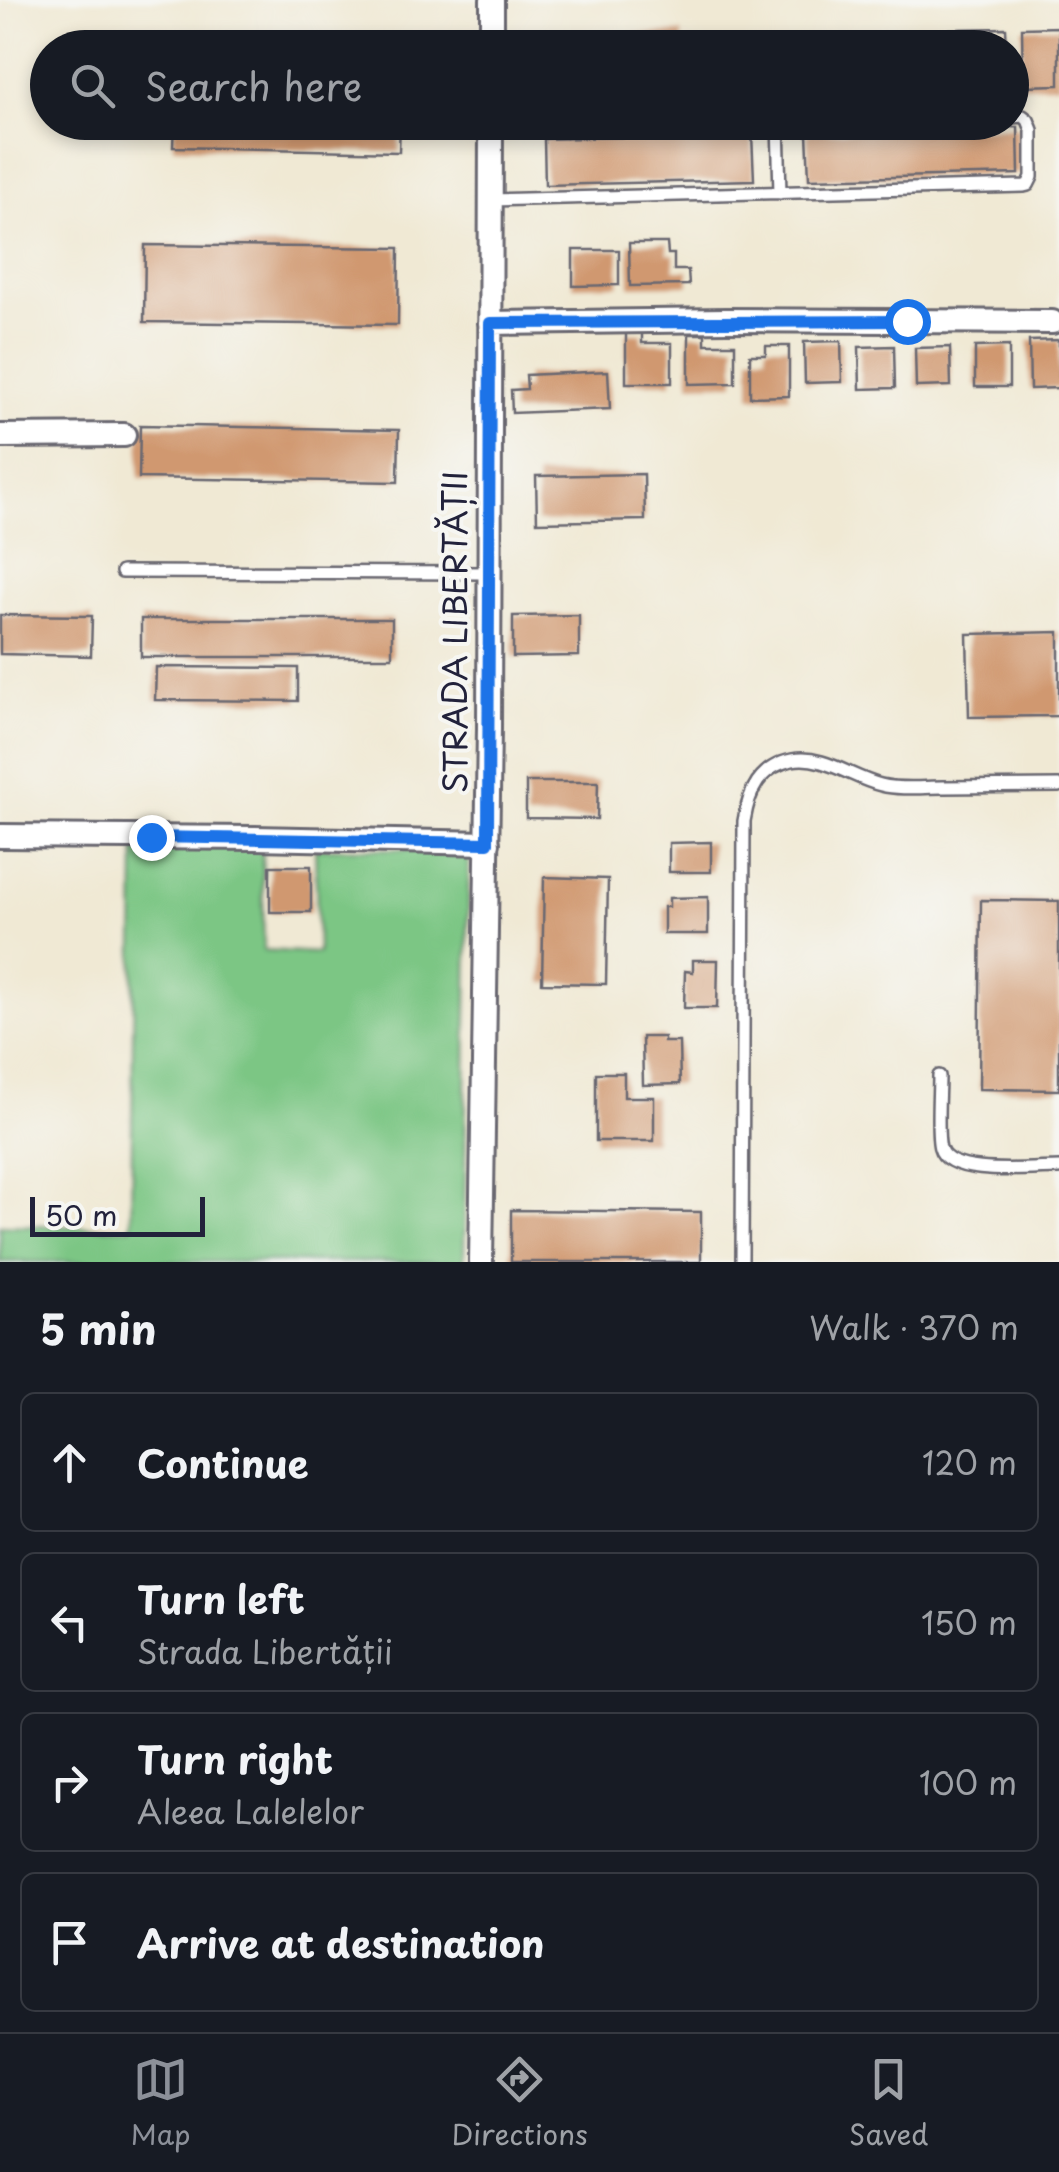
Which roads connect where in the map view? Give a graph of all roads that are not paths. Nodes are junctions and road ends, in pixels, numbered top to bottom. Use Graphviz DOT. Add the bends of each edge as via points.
graph roads {
  1 [pos="492,0"];
  2 [pos="492,30"];
  3 [pos="1029,122"];
  4 [pos="491,140"];
  5 [pos="779,140"];
  6 [pos="780,192"];
  7 [pos="491,200"];
  8 [pos="1052,322"];
  9 [pos="490,323"];
  10 [pos="124,435"];
  11 [pos="0,436"];
  12 [pos="122,572"];
  13 [pos="489,573"];
  14 [pos="1059,786"];
  15 [pos="0,836"];
  16 [pos="488,843"];
  17 [pos="939,1076"];
  18 [pos="1059,1168"];
  19 [pos="482,1262"];
  20 [pos="742,1262"];
  1 -- 2 [label="street"];
  3 -- 6 [label="lane" via="1032,177 1024,186"];
  4 -- 7 [label="street, STRADA LIBERTĂȚII"];
  5 -- 6 [label="lane"];
  6 -- 7 [label="lane"];
  7 -- 9 [label="street, STRADA LIBERTĂȚII"];
  8 -- 9 [label="street"];
  9 -- 13 [label="street, STRADA LIBERTĂȚII"];
  10 -- 11 [label="street"];
  12 -- 13 [label="lane"];
  13 -- 16 [label="street, STRADA LIBERTĂȚII"];
  14 -- 20 [label="lane" via="903,788 805,759 768,768 748,794"];
  15 -- 16 [label="street"];
  16 -- 19 [label="street, STRADA LIBERTĂȚII"];
  17 -- 18 [label="lane" via="940,1150 950,1163"];
}
